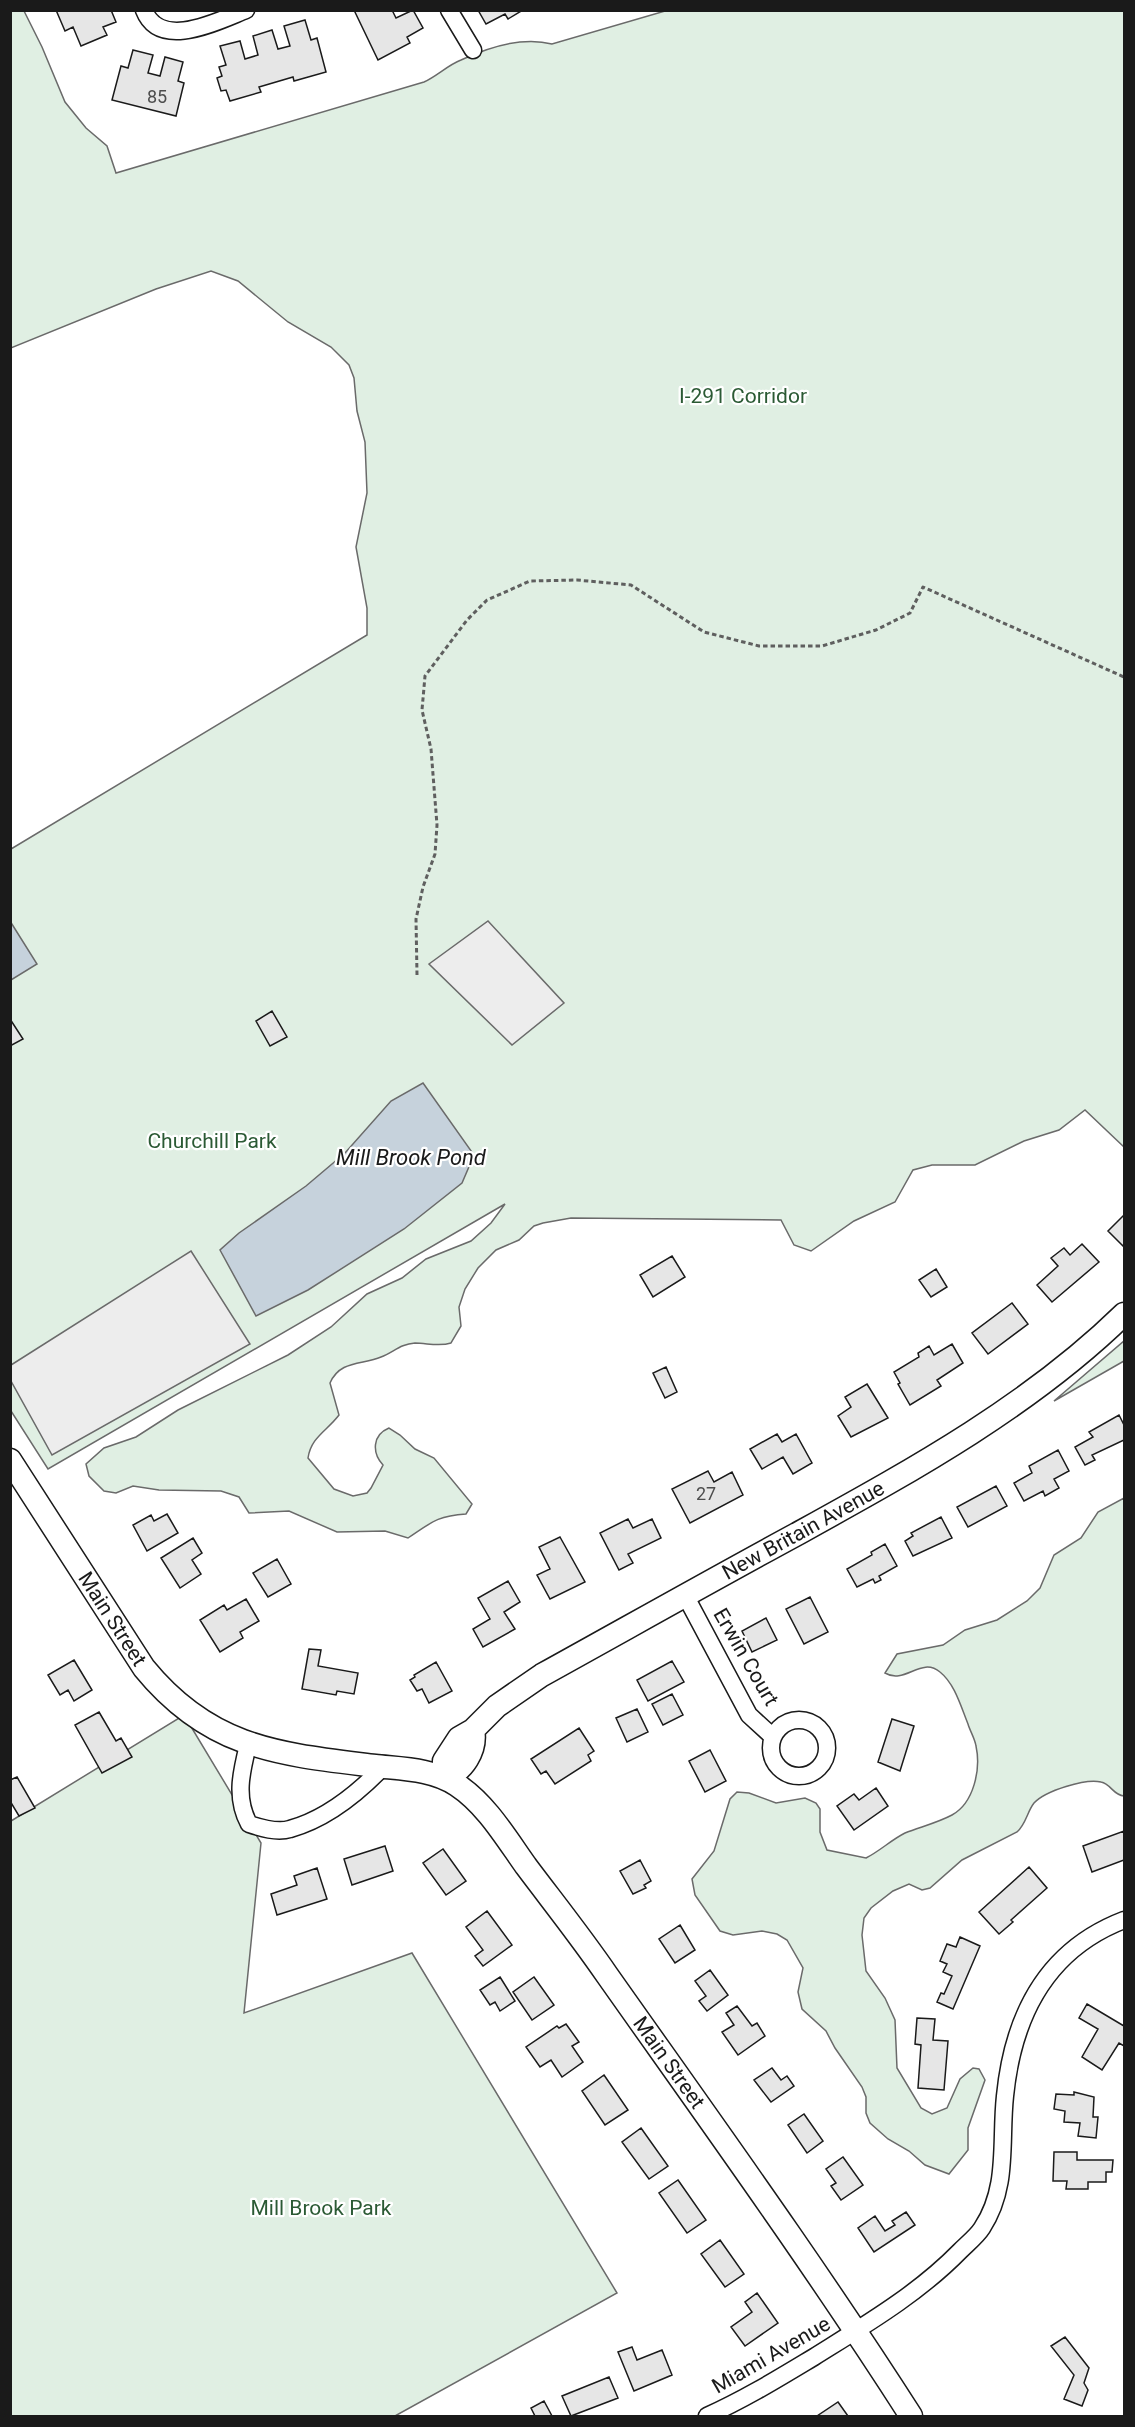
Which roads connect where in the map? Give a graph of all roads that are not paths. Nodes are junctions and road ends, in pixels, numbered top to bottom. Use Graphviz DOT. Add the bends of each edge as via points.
graph roads {
  1 [pos="144,10"];
  2 [pos="246,10"];
  3 [pos="449,10"];
  4 [pos="473,50"];
  5 [pos="1125,1314"];
  6 [pos="10,1460"];
  7 [pos="685,1595"];
  8 [pos="773,1737"];
  9 [pos="248,1745"];
  10 [pos="383,1767"];
  11 [pos="444,1777"];
  12 [pos="1125,1920"];
  13 [pos="857,2331"];
  14 [pos="707,2416"];
  15 [pos="911,2416"];
  1 -- 2 [label="street" via="159,28 188,32"];
  3 -- 4 [label="street"];
  5 -- 7 [label="main road, New Britain Avenue" via="1021,1400 881,1488"];
  6 -- 9 [label="main road, Main Street" via="130,1648 159,1685 196,1718"];
  7 -- 8 [label="street, Erwin Court" via="749,1715"];
  7 -- 11 [label="main road, New Britain Avenue" via="542,1675 497,1706 473,1730 473,1748 458,1771"];
  9 -- 10 [label="main road, Main Street"];
  9 -- 10 [label="street" via="239,1792 242,1811 249,1824 267,1829 289,1830 326,1812 359,1792"];
  10 -- 11 [label="main road, Main Street"];
  11 -- 13 [label="main road, Main Street" via="482,1806 579,1934"];
  12 -- 13 [label="street, Miami Avenue" via="1096,1931 1066,1952 1028,2005 1014,2043 1005,2097 1004,2156 998,2196 982,2229 913,2293"];
  13 -- 14 [label="street, Miami Avenue" via="738,2402"];
  13 -- 15 [label="main road, Main Street"];
}
